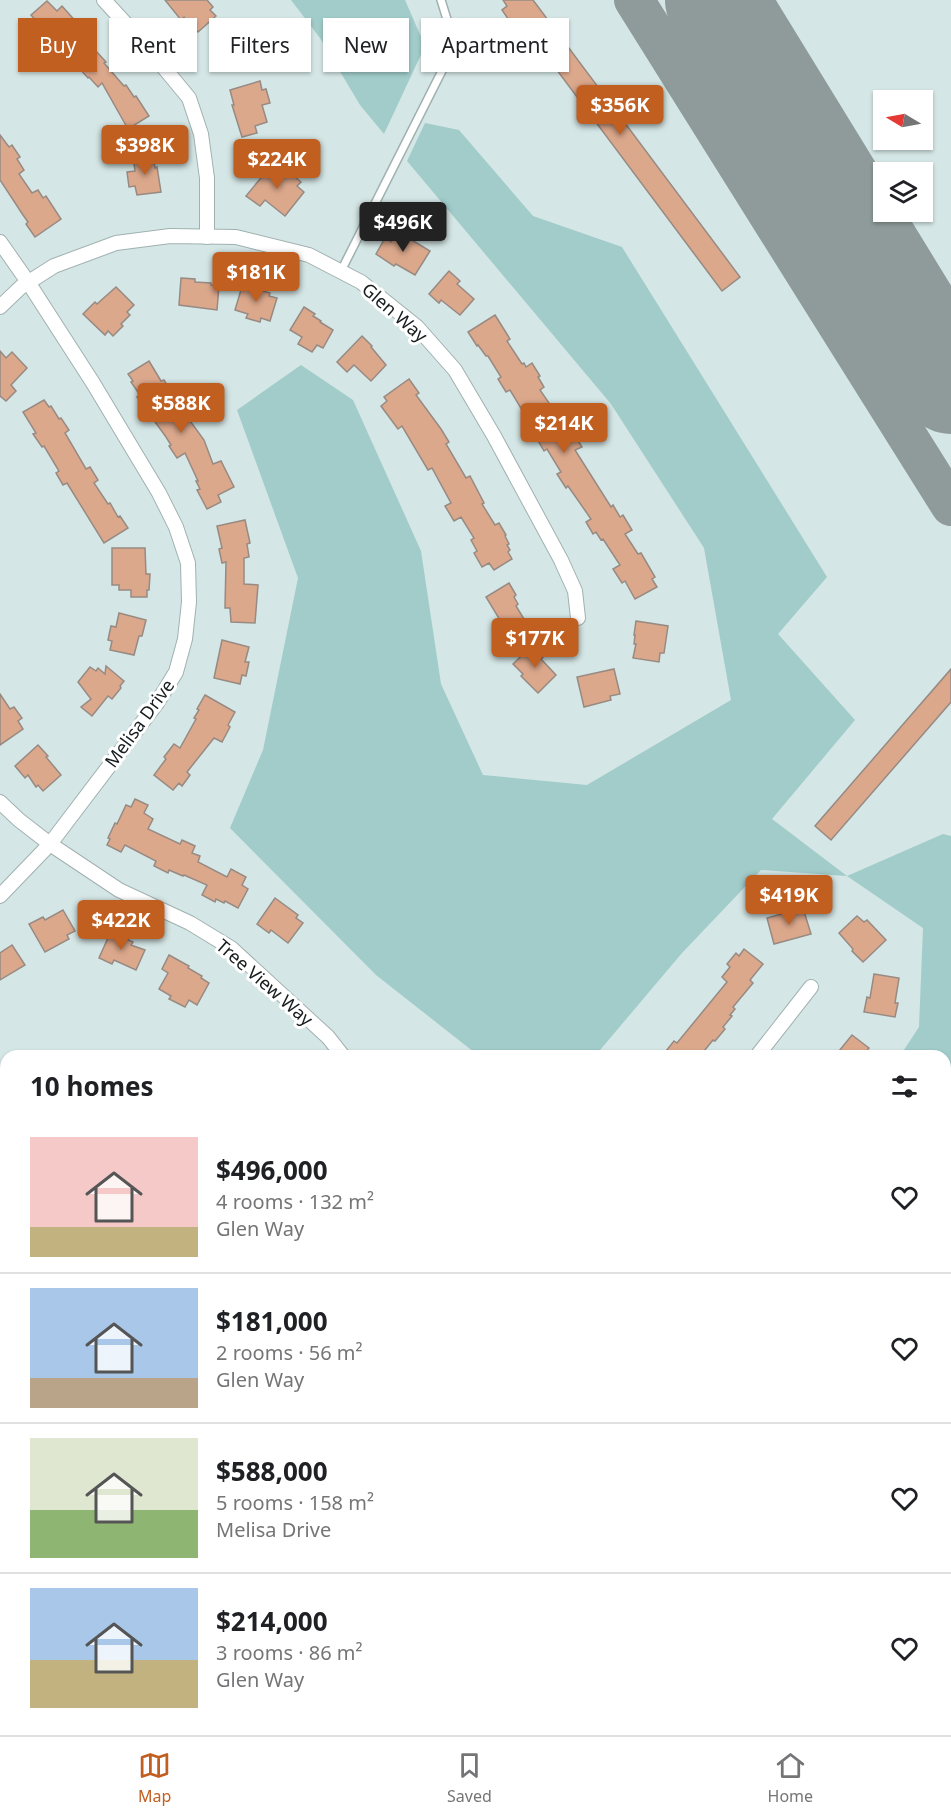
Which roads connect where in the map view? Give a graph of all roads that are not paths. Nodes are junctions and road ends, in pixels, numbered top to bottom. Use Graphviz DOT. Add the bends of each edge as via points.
graph roads {
  1 [pos="104,0"];
  2 [pos="441,0"];
  3 [pos="207,237"];
  4 [pos="0,242"];
  5 [pos="341,271"];
  6 [pos="28,282"];
  7 [pos="0,307"];
  8 [pos="578,618"];
  9 [pos="0,802"];
  10 [pos="50,844"];
  11 [pos="0,896"];
  12 [pos="812,987"];
  13 [pos="338,1050"];
  14 [pos="762,1050"];
  1 -- 3 [label="street" via="189,98 201,134 207,178"];
  2 -- 5 [label="lane" via="455,45"];
  3 -- 5 [label="street, Glen Way" via="236,237 309,255"];
  3 -- 6 [label="street, Glen Way" via="170,236 116,243 54,266"];
  4 -- 6 [label="street, Melisa Drive"];
  5 -- 8 [label="street, Glen Way" via="361,282 417,327 455,370 561,560 575,591"];
  6 -- 7 [label="street, Glen Way"];
  6 -- 10 [label="street, Melisa Drive" via="159,493 188,564 189,602 176,672"];
  9 -- 10 [label="street, Tree View Way"];
  10 -- 11 [label="street, Melisa Drive"];
  10 -- 13 [label="street, Tree View Way" via="119,890 190,922 231,948"];
  12 -- 14 [label="street"];
}
